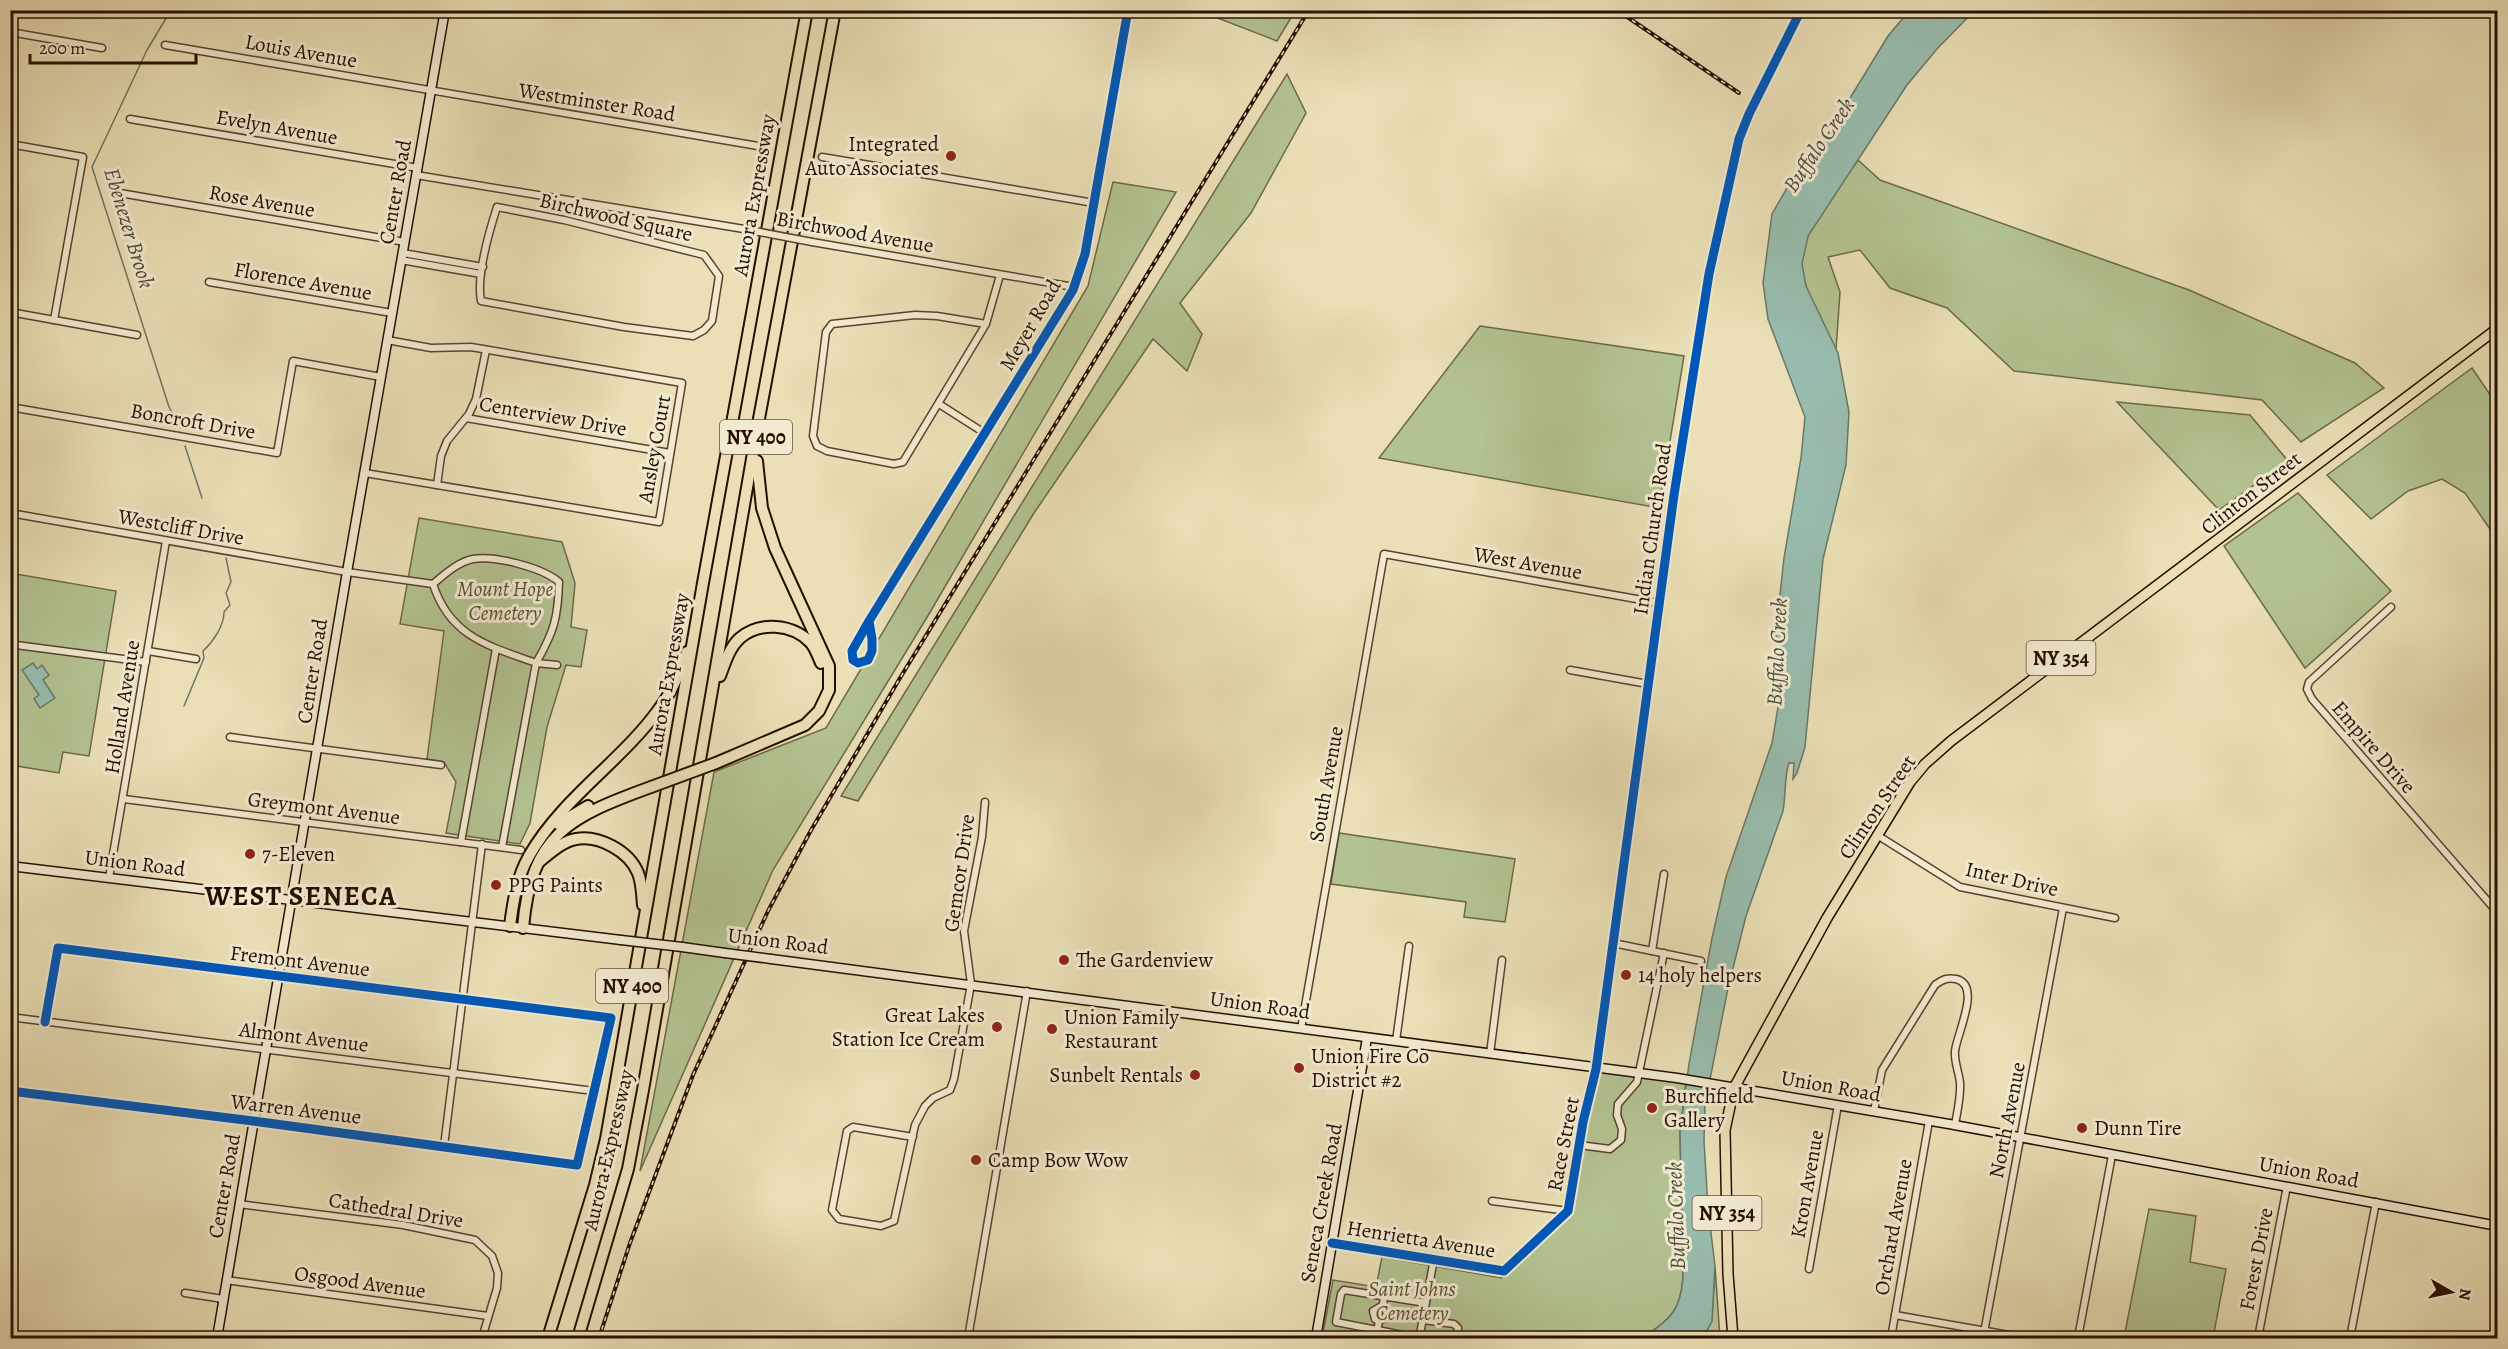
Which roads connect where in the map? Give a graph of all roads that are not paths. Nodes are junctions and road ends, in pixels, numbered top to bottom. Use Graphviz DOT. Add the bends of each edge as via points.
graph roads {
  1 [pos="445,10"];
  2 [pos="807,10"];
  3 [pos="835,10"];
  4 [pos="1128,10"];
  5 [pos="1801,10"];
  6 [pos="10,32"];
  7 [pos="165,45"];
  8 [pos="102,48"];
  9 [pos="431,91"];
  10 [pos="130,119"];
  11 [pos="10,144"];
  12 [pos="758,146"];
  13 [pos="822,157"];
  14 [pos="417,172"];
  15 [pos="114,192"];
  16 [pos="1094,203"];
  17 [pos="405,242"];
  18 [pos="402,256"];
  19 [pos="482,271"];
  20 [pos="1000,275"];
  21 [pos="209,282"];
  22 [pos="1074,287"];
  23 [pos="10,312"];
  24 [pos="392,313"];
  25 [pos="54,320"];
  26 [pos="986,324"];
  27 [pos="2498,328"];
  28 [pos="137,335"];
  29 [pos="387,340"];
  30 [pos="486,350"];
  31 [pos="381,377"];
  32 [pos="939,404"];
  33 [pos="10,407"];
  34 [pos="466,418"];
  35 [pos="758,424"];
  36 [pos="986,434"];
  37 [pos="670,453"];
  38 [pos="365,474"];
  39 [pos="437,485"];
  40 [pos="10,513"];
  41 [pos="166,541"];
  42 [pos="1392,556"];
  43 [pos="346,572"];
  44 [pos="434,584"];
  45 [pos="1659,603"];
  46 [pos="2391,607"];
  47 [pos="869,621"];
  48 [pos="696,630"];
  49 [pos="10,646"];
  50 [pos="496,649"];
  51 [pos="148,651"];
  52 [pos="196,659"];
  53 [pos="146,662"];
  54 [pos="536,663"];
  55 [pos="557,665"];
  56 [pos="1570,670"];
  57 [pos="1648,684"];
  58 [pos="714,690"];
  59 [pos="230,737"];
  60 [pos="317,749"];
  61 [pos="716,760"];
  62 [pos="441,765"];
  63 [pos="652,783"];
  64 [pos="123,799"];
  65 [pos="985,802"];
  66 [pos="305,822"];
  67 [pos="545,833"];
  68 [pos="1877,835"];
  69 [pos="461,842"];
  70 [pos="482,844"];
  71 [pos="502,847"];
  72 [pos="521,849"];
  73 [pos="538,863"];
  74 [pos="10,866"];
  75 [pos="1664,874"];
  76 [pos="109,878"];
  77 [pos="291,900"];
  78 [pos="2063,908"];
  79 [pos="2498,913"];
  80 [pos="644,918"];
  81 [pos="2115,918"];
  82 [pos="471,921"];
  83 [pos="510,926"];
  84 [pos="523,928"];
  85 [pos="1613,943"];
  86 [pos="1409,946"];
  87 [pos="1652,951"];
  88 [pos="1664,953"];
  89 [pos="1502,960"];
  90 [pos="1701,961"];
  91 [pos="278,976"];
  92 [pos="971,984"];
  93 [pos="1027,991"];
  94 [pos="461,1000"];
  95 [pos="10,1017"];
  96 [pos="45,1022"];
  97 [pos="1300,1029"];
  98 [pos="1367,1038"];
  99 [pos="1396,1041"];
  100 [pos="265,1050"];
  101 [pos="1490,1054"];
  102 [pos="1596,1069"];
  103 [pos="453,1072"];
  104 [pos="1638,1074"];
  105 [pos="1734,1088"];
  106 [pos="10,1091"];
  107 [pos="594,1091"];
  108 [pos="1838,1105"];
  109 [pos="1875,1111"];
  110 [pos="253,1121"];
  111 [pos="1929,1121"];
  112 [pos="1955,1125"];
  113 [pos="913,1137"];
  114 [pos="2021,1138"];
  115 [pos="1579,1145"];
  116 [pos="444,1146"];
  117 [pos="2112,1155"];
  118 [pos="2287,1186"];
  119 [pos="1492,1201"];
  120 [pos="2376,1202"];
  121 [pos="239,1204"];
  122 [pos="1568,1211"];
  123 [pos="2498,1226"];
  124 [pos="1332,1243"];
  125 [pos="1434,1259"];
  126 [pos="1809,1269"];
  127 [pos="1504,1271"];
  128 [pos="226,1280"];
  129 [pos="185,1293"];
  130 [pos="1384,1296"];
  131 [pos="223,1299"];
  132 [pos="1426,1303"];
  133 [pos="1383,1305"];
  134 [pos="1895,1315"];
  135 [pos="489,1316"];
  136 [pos="1423,1320"];
  137 [pos="1379,1321"];
  138 [pos="1377,1331"];
  139 [pos="1984,1335"];
  140 [pos="217,1338"];
  141 [pos="482,1338"];
  142 [pos="548,1338"];
  143 [pos="578,1338"];
  144 [pos="968,1338"];
  145 [pos="1318,1338"];
  146 [pos="1376,1338"];
  147 [pos="1457,1338"];
  148 [pos="1733,1338"];
  149 [pos="1891,1338"];
  150 [pos="2026,1338"];
  151 [pos="2078,1338"];
  152 [pos="2258,1338"];
  153 [pos="2350,1338"];
  1 -- 9 [label="main road, Center Road"];
  2 -- 48 [label="highway, Aurora Expressway / NY 400"];
  3 -- 35 [label="highway, Aurora Expressway / NY 400"];
  4 -- 16 [label="street, Meyer Road"];
  5 -- 45 [label="main road, Indian Church Road" via="1738,139 1699,328"];
  6 -- 8 [label="street"];
  7 -- 9 [label="street, Louis Avenue"];
  9 -- 12 [label="street, Westminster Road"];
  9 -- 14 [label="main road, Center Road"];
  10 -- 14 [label="street, Evelyn Avenue"];
  11 -- 25 [label="street" via="83,156"];
  13 -- 16 [label="street"];
  14 -- 17 [label="main road, Center Road"];
  14 -- 20 [label="street, Birchwood Avenue, bridge"];
  15 -- 17 [label="street, Rose Avenue"];
  16 -- 22 [label="street, Meyer Road" via="1085,254"];
  17 -- 18 [label="main road, Center Road"];
  18 -- 19 [label="street"];
  18 -- 24 [label="main road, Center Road"];
  19 -- 19 [label="street, Birchwood Square" via="481,301 693,336 712,321 719,276 704,255 497,207"];
  20 -- 22 [label="street, Birchwood Avenue"];
  20 -- 26 [label="street"];
  21 -- 24 [label="street, Florence Avenue"];
  22 -- 36 [label="street, Meyer Road"];
  23 -- 25 [label="street"];
  24 -- 29 [label="main road, Center Road"];
  25 -- 28 [label="street"];
  26 -- 32 [label="street"];
  26 -- 32 [label="street" via="915,315 832,324 826,332 813,436 817,446 827,452 894,464 903,462"];
  27 -- 68 [label="main road, Clinton Street / NY 354" via="1938,752 1910,782"];
  29 -- 30 [label="street, Ansley Court" via="431,348"];
  29 -- 31 [label="main road, Center Road"];
  30 -- 34 [label="street" via="478,393"];
  30 -- 37 [label="street, Ansley Court" via="682,383"];
  31 -- 33 [label="street, Boncroft Drive" via="293,361 277,453"];
  31 -- 38 [label="main road, Center Road"];
  32 -- 36 [label="street"];
  34 -- 37 [label="street, Centerview Drive"];
  34 -- 39 [label="street" via="443,448"];
  35 -- 58 [label="highway, Aurora Expressway / NY 400"];
  35 -- 61 [label="highway" via="757,475 762,508 775,548 829,666 829,690 819,711 805,724"];
  36 -- 47 [label="street, Meyer Road"];
  37 -- 39 [label="street, Ansley Court" via="659,522"];
  38 -- 39 [label="street, Ansley Court"];
  38 -- 43 [label="main road, Center Road"];
  40 -- 41 [label="street, Westcliff Drive"];
  41 -- 43 [label="street, Westcliff Drive"];
  41 -- 51 [label="street, Holland Avenue"];
  42 -- 45 [label="street, West Avenue"];
  42 -- 97 [label="street, South Avenue" via="1384,554 1382,561"];
  43 -- 44 [label="street, Westcliff Drive"];
  43 -- 60 [label="main road, Center Road"];
  44 -- 50 [label="street" via="451,620"];
  44 -- 54 [label="street" via="453,568 472,559 486,558 552,576 559,582 558,605 552,637"];
  45 -- 57 [label="main road, Indian Church Road"];
  46 -- 79 [label="street, Empire Drive" via="2309,682 2307,689"];
  47 -- 47 [label="street, Meyer Road" via="872,651 868,660 858,663 853,660 852,651"];
  48 -- 67 [label="highway" via="674,686 659,709"];
  48 -- 80 [label="highway, Aurora Expressway / NY 400"];
  49 -- 53 [label="street"];
  50 -- 54 [label="street"];
  50 -- 69 [label="street"];
  51 -- 52 [label="street"];
  51 -- 53 [label="street, Holland Avenue"];
  53 -- 64 [label="street, Holland Avenue"];
  54 -- 55 [label="street"];
  54 -- 71 [label="street"];
  56 -- 57 [label="street"];
  57 -- 85 [label="main road, Indian Church Road"];
  58 -- 61 [label="highway" via="732,648 749,632 767,627 799,633 811,643 825,677 819,702 802,720"];
  58 -- 143 [label="highway, Aurora Expressway / NY 400" via="628,1169"];
  59 -- 60 [label="street"];
  60 -- 62 [label="street"];
  60 -- 66 [label="main road, Center Road"];
  61 -- 63 [label="highway, bridge"];
  63 -- 67 [label="highway" via="596,802"];
  63 -- 73 [label="highway" via="590,812 564,829 548,844"];
  64 -- 66 [label="street, Greymont Avenue"];
  64 -- 76 [label="street, Holland Avenue"];
  65 -- 92 [label="street, Gemcor Drive" via="964,932"];
  66 -- 69 [label="street, Greymont Avenue"];
  66 -- 77 [label="main road, Center Road"];
  67 -- 83 [label="highway" via="518,880"];
  68 -- 78 [label="street, Inter Drive" via="1960,887"];
  68 -- 105 [label="main road, Clinton Street / NY 354"];
  69 -- 70 [label="street, Greymont Avenue"];
  70 -- 71 [label="street, Greymont Avenue"];
  70 -- 82 [label="street"];
  71 -- 72 [label="street, Greymont Avenue"];
  73 -- 80 [label="highway" via="577,839 608,844 632,862 638,874"];
  73 -- 84 [label="highway" via="529,884"];
  74 -- 76 [label="main road, Union Road"];
  75 -- 87 [label="street"];
  76 -- 77 [label="main road, Union Road"];
  77 -- 82 [label="main road, Union Road"];
  77 -- 91 [label="main road, Center Road"];
  78 -- 81 [label="street, Inter Drive"];
  78 -- 114 [label="street, North Avenue"];
  80 -- 142 [label="highway, Aurora Expressway / NY 400" via="606,1139"];
  82 -- 83 [label="main road, Union Road"];
  82 -- 94 [label="street"];
  83 -- 84 [label="main road, Union Road"];
  84 -- 92 [label="main road, Union Road, bridge"];
  85 -- 87 [label="street"];
  85 -- 102 [label="main road, Indian Church Road"];
  86 -- 99 [label="street"];
  87 -- 88 [label="street"];
  88 -- 90 [label="street"];
  88 -- 104 [label="street"];
  89 -- 101 [label="street"];
  91 -- 94 [label="street, Fremont Avenue"];
  91 -- 96 [label="street, Fremont Avenue" via="58,948"];
  91 -- 100 [label="main road, Center Road"];
  92 -- 93 [label="main road, Union Road"];
  92 -- 113 [label="street, Gemcor Drive" via="954,1079 950,1089 925,1106"];
  93 -- 97 [label="main road, Union Road"];
  93 -- 144 [label="street"];
  94 -- 103 [label="street"];
  94 -- 107 [label="street, Fremont Avenue" via="611,1018"];
  95 -- 96 [label="street, Almont Avenue"];
  96 -- 100 [label="street, Almont Avenue"];
  97 -- 98 [label="main road, Union Road"];
  98 -- 99 [label="main road, Union Road"];
  98 -- 124 [label="main road, Seneca Creek Road"];
  99 -- 101 [label="main road, Union Road"];
  100 -- 103 [label="street, Almont Avenue"];
  100 -- 110 [label="main road, Center Road"];
  101 -- 102 [label="main road, Union Road"];
  102 -- 104 [label="main road, Union Road"];
  102 -- 115 [label="street, Race Street"];
  103 -- 107 [label="street, Almont Avenue"];
  103 -- 116 [label="street"];
  104 -- 105 [label="main road, Union Road"];
  104 -- 115 [label="street" via="1635,1085 1618,1104 1621,1140 1610,1149"];
  105 -- 108 [label="main road, Union Road"];
  105 -- 148 [label="main road, Clinton Street / NY 354" via="1725,1130"];
  106 -- 110 [label="street, Warren Avenue"];
  107 -- 116 [label="street, Warren Avenue" via="577,1165"];
  108 -- 109 [label="main road, Union Road"];
  108 -- 126 [label="street, Kron Avenue"];
  109 -- 111 [label="main road, Union Road"];
  109 -- 112 [label="street" via="1882,1070 1935,985 1951,978 1968,987 1969,997 1956,1049 1960,1086"];
  110 -- 116 [label="street, Warren Avenue"];
  110 -- 121 [label="main road, Center Road"];
  111 -- 112 [label="main road, Union Road"];
  111 -- 134 [label="street, Orchard Avenue"];
  112 -- 114 [label="main road, Union Road"];
  113 -- 113 [label="street, Gemcor Drive" via="894,1221 880,1226 834,1215 847,1131 853,1127"];
  114 -- 117 [label="main road, Union Road"];
  114 -- 139 [label="street, North Avenue"];
  115 -- 122 [label="street, Race Street"];
  117 -- 118 [label="main road, Union Road"];
  117 -- 151 [label="street"];
  118 -- 120 [label="main road, Union Road"];
  118 -- 152 [label="street, Forest Drive"];
  119 -- 122 [label="street"];
  120 -- 123 [label="main road, Union Road"];
  120 -- 153 [label="street"];
  121 -- 128 [label="main road, Center Road"];
  121 -- 135 [label="street, Cathedral Drive" via="403,1225 475,1240 492,1256 498,1273"];
  122 -- 127 [label="street, Race Street"];
  124 -- 125 [label="street, Henrietta Avenue"];
  124 -- 145 [label="main road, Seneca Creek Road"];
  125 -- 127 [label="street, Henrietta Avenue"];
  125 -- 132 [label="street"];
  128 -- 131 [label="main road, Center Road"];
  128 -- 135 [label="street, Osgood Avenue"];
  129 -- 131 [label="street"];
  130 -- 132 [label="street"];
  130 -- 133 [label="street"];
  130 -- 138 [label="street" via="1344,1290 1336,1319 1340,1325"];
  131 -- 140 [label="main road, Center Road"];
  132 -- 136 [label="street"];
  133 -- 137 [label="street" via="1387,1313"];
  133 -- 137 [label="street" via="1373,1311"];
  134 -- 139 [label="street"];
  134 -- 149 [label="street, Orchard Avenue"];
  135 -- 141 [label="street, Cathedral Drive"];
  136 -- 138 [label="street" via="1418,1338"];
  136 -- 147 [label="street" via="1454,1324 1458,1328"];
  137 -- 138 [label="street"];
  138 -- 146 [label="street"];
  139 -- 150 [label="street"];
}
